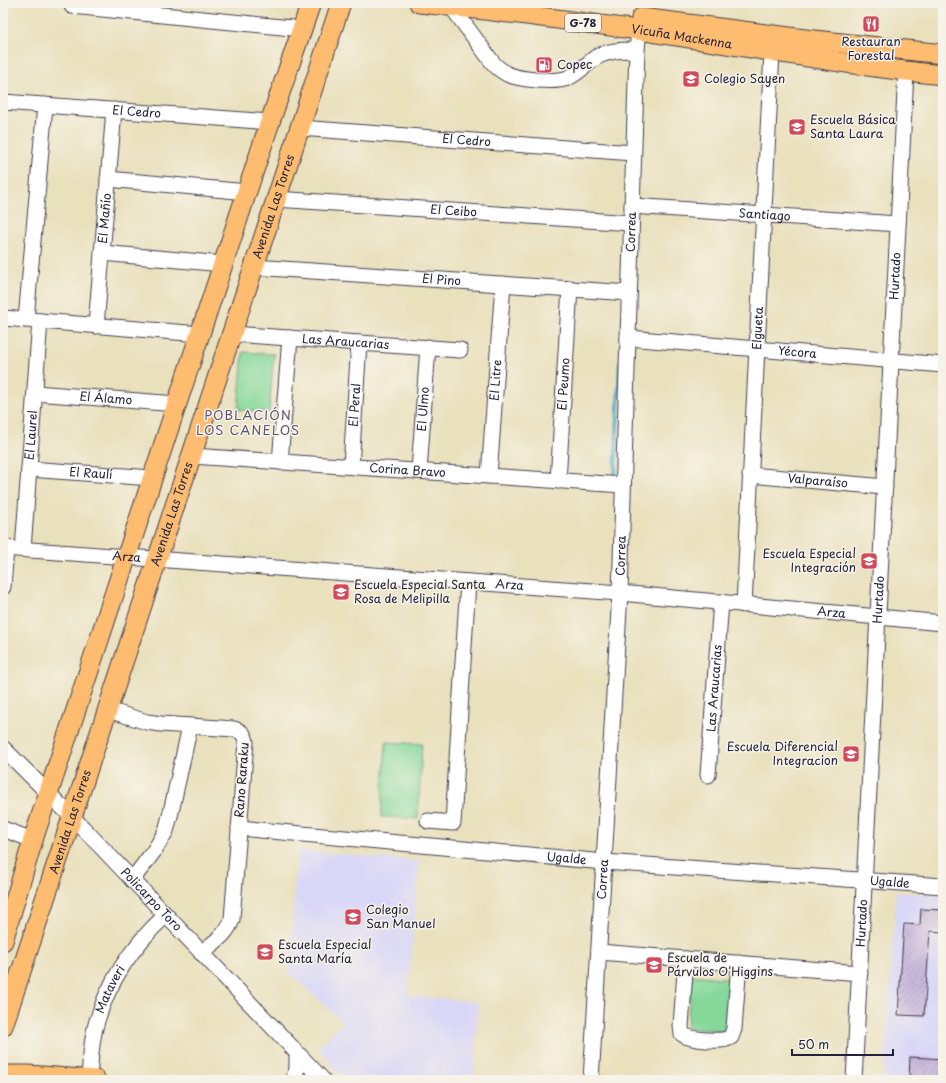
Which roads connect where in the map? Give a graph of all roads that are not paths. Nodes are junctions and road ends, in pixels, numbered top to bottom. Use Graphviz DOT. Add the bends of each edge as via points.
graph roads {
  1 [pos="311,3"];
  2 [pos="341,3"];
  3 [pos="419,3"];
  4 [pos="524,3"];
  5 [pos="72,6"];
  6 [pos="451,6"];
  7 [pos="302,29"];
  8 [pos="639,30"];
  9 [pos="637,50"];
  10 [pos="772,52"];
  11 [pos="943,54"];
  12 [pos="906,72"];
  13 [pos="943,75"];
  14 [pos="3,102"];
  15 [pos="45,105"];
  16 [pos="114,110"];
  17 [pos="270,122"];
  18 [pos="300,128"];
  19 [pos="634,153"];
  20 [pos="108,179"];
  21 [pos="247,192"];
  22 [pos="276,199"];
  23 [pos="632,206"];
  24 [pos="763,215"];
  25 [pos="631,223"];
  26 [pos="898,224"];
  27 [pos="102,253"];
  28 [pos="223,264"];
  29 [pos="254,267"];
  30 [pos="503,284"];
  31 [pos="570,288"];
  32 [pos="629,293"];
  33 [pos="3,318"];
  34 [pos="33,321"];
  35 [pos="96,326"];
  36 [pos="200,334"];
  37 [pos="232,334"];
  38 [pos="290,338"];
  39 [pos="628,338"];
  40 [pos="359,343"];
  41 [pos="428,348"];
  42 [pos="757,349"];
  43 [pos="460,350"];
  44 [pos="891,360"];
  45 [pos="943,365"];
  46 [pos="35,393"];
  47 [pos="177,404"];
  48 [pos="192,456"];
  49 [pos="280,462"];
  50 [pos="351,466"];
  51 [pos="29,469"];
  52 [pos="419,471"];
  53 [pos="750,475"];
  54 [pos="489,476"];
  55 [pos="152,478"];
  56 [pos="558,481"];
  57 [pos="623,485"];
  58 [pos="885,488"];
  59 [pos="5,548"];
  60 [pos="23,549"];
  61 [pos="126,557"];
  62 [pos="157,560"];
  63 [pos="468,582"];
  64 [pos="3,587"];
  65 [pos="620,593"];
  66 [pos="721,602"];
  67 [pos="744,605"];
  68 [pos="878,617"];
  69 [pos="943,623"];
  70 [pos="108,710"];
  71 [pos="190,726"];
  72 [pos="3,748"];
  73 [pos="708,775"];
  74 [pos="48,793"];
  75 [pos="73,818"];
  76 [pos="428,821"];
  77 [pos="239,828"];
  78 [pos="3,829"];
  79 [pos="33,840"];
  80 [pos="604,862"];
  81 [pos="132,880"];
  82 [pos="865,882"];
  83 [pos="943,886"];
  84 [pos="166,915"];
  85 [pos="3,941"];
  86 [pos="599,952"];
  87 [pos="201,953"];
  88 [pos="686,959"];
  89 [pos="739,963"];
  90 [pos="860,973"];
  91 [pos="3,1026"];
  92 [pos="297,1053"];
  93 [pos="3,1075"];
  94 [pos="92,1080"];
  95 [pos="293,1080"];
  96 [pos="323,1080"];
  97 [pos="591,1080"];
  98 [pos="854,1080"];
  1 -- 7 [label="main road"];
  2 -- 18 [label="main road, Avenida Las Torres"];
  3 -- 6 [label="main road, Vicuña Mackenna / G-78"];
  4 -- 11 [label="main road, Vicuña Mackenna / G-78"];
  5 -- 7 [label="street"];
  6 -- 8 [label="main road, Vicuña Mackenna / G-78"];
  6 -- 9 [label="street" via="493,63 500,70 516,77 558,80 574,74 605,53"];
  7 -- 17 [label="main road"];
  8 -- 9 [label="street, Correa"];
  8 -- 10 [label="main road, Vicuña Mackenna / G-78"];
  9 -- 19 [label="street, Correa"];
  10 -- 12 [label="main road, Vicuña Mackenna / G-78"];
  10 -- 24 [label="street, Elgueta"];
  12 -- 13 [label="main road, Vicuña Mackenna / G-78"];
  12 -- 26 [label="street, Hurtado"];
  14 -- 15 [label="street, El Cedro"];
  15 -- 16 [label="street, El Cedro"];
  15 -- 34 [label="street, El Laurel"];
  16 -- 17 [label="street, El Cedro"];
  16 -- 20 [label="street, El Mañío"];
  17 -- 21 [label="main road"];
  18 -- 19 [label="street, El Cedro"];
  18 -- 22 [label="main road, Avenida Las Torres"];
  19 -- 23 [label="street, Correa"];
  20 -- 21 [label="street"];
  20 -- 27 [label="street, El Mañío"];
  21 -- 28 [label="main road"];
  22 -- 25 [label="street, El Ceibo"];
  22 -- 29 [label="main road, Avenida Las Torres"];
  23 -- 24 [label="street, Santiago"];
  23 -- 25 [label="street, Correa"];
  24 -- 26 [label="street, Santiago"];
  24 -- 42 [label="street, Elgueta"];
  25 -- 32 [label="street, Correa"];
  26 -- 44 [label="street, Hurtado"];
  27 -- 28 [label="street"];
  27 -- 35 [label="street, El Mañío"];
  28 -- 36 [label="main road"];
  29 -- 30 [label="street, El Pino"];
  29 -- 37 [label="main road, Avenida Las Torres"];
  30 -- 31 [label="street, El Pino"];
  30 -- 54 [label="street, El Litre"];
  31 -- 32 [label="street, El Pino"];
  31 -- 56 [label="street, El Peumo"];
  32 -- 39 [label="street, Correa"];
  33 -- 34 [label="street"];
  34 -- 35 [label="street"];
  34 -- 46 [label="street, El Laurel"];
  35 -- 36 [label="street"];
  36 -- 47 [label="main road"];
  37 -- 38 [label="street, Las Araucarias"];
  37 -- 48 [label="main road, Avenida Las Torres"];
  38 -- 40 [label="street, Las Araucarias"];
  38 -- 49 [label="street"];
  39 -- 42 [label="street, Yécora"];
  39 -- 57 [label="street, Correa"];
  40 -- 41 [label="street, Las Araucarias"];
  40 -- 50 [label="street, El Peral"];
  41 -- 43 [label="street, Las Araucarias"];
  41 -- 52 [label="street, El Ulmo"];
  42 -- 44 [label="street, Yécora"];
  42 -- 53 [label="street, Elgueta"];
  44 -- 45 [label="street, Yécora"];
  44 -- 58 [label="street, Hurtado"];
  46 -- 47 [label="street, El Álamo"];
  46 -- 51 [label="street, El Laurel"];
  47 -- 55 [label="main road"];
  48 -- 49 [label="street, Corina Bravo"];
  48 -- 62 [label="main road, Avenida Las Torres"];
  49 -- 50 [label="street, Corina Bravo"];
  50 -- 52 [label="street, Corina Bravo"];
  51 -- 55 [label="street, El Raulí"];
  51 -- 60 [label="street, El Laurel"];
  52 -- 54 [label="street, Corina Bravo"];
  53 -- 58 [label="street, Valparaíso"];
  53 -- 67 [label="street, Elgueta"];
  54 -- 56 [label="street, Corina Bravo"];
  55 -- 61 [label="main road"];
  56 -- 57 [label="street, Corina Bravo"];
  57 -- 65 [label="street, Correa"];
  58 -- 68 [label="street, Hurtado"];
  59 -- 60 [label="street, Arza"];
  59 -- 64 [label="street"];
  60 -- 61 [label="street, Arza"];
  61 -- 62 [label="street, Arza"];
  61 -- 74 [label="main road"];
  62 -- 63 [label="street, Arza"];
  62 -- 70 [label="main road, Avenida Las Torres"];
  63 -- 65 [label="street, Arza"];
  63 -- 76 [label="street" via="453,823"];
  65 -- 66 [label="street, Arza"];
  65 -- 80 [label="street, Correa"];
  66 -- 67 [label="street, Arza"];
  66 -- 73 [label="street, Las Araucarias"];
  67 -- 68 [label="street, Arza"];
  68 -- 69 [label="street, Arza"];
  68 -- 82 [label="street, Hurtado"];
  70 -- 71 [label="street, Rano Raraku" via="154,723"];
  70 -- 75 [label="main road, Avenida Las Torres"];
  71 -- 77 [label="street, Rano Raraku" via="234,729 239,730 244,736 246,742"];
  71 -- 81 [label="street" via="166,831"];
  72 -- 74 [label="street, Policarpo Toro"];
  74 -- 75 [label="street, Policarpo Toro"];
  74 -- 79 [label="main road"];
  75 -- 81 [label="street, Policarpo Toro"];
  75 -- 91 [label="main road, Avenida Las Torres"];
  77 -- 80 [label="street, Ugalde"];
  77 -- 87 [label="street, Rano Raraku" via="232,919 225,932"];
  78 -- 79 [label="street"];
  79 -- 85 [label="main road"];
  80 -- 82 [label="street, Ugalde"];
  80 -- 86 [label="street, Correa"];
  81 -- 84 [label="street, Policarpo Toro"];
  82 -- 83 [label="street, Ugalde"];
  82 -- 90 [label="street, Hurtado"];
  84 -- 87 [label="street, Policarpo Toro"];
  84 -- 94 [label="street, Mataveri" via="130,953 111,986 96,1028 92,1048"];
  86 -- 88 [label="street"];
  86 -- 97 [label="street, Correa"];
  87 -- 92 [label="street, Policarpo Toro"];
  88 -- 89 [label="street"];
  88 -- 89 [label="street" via="680,1026 682,1034 689,1038 723,1041 731,1037 734,1029"];
  89 -- 90 [label="street"];
  90 -- 98 [label="street, Hurtado"];
  92 -- 95 [label="street" via="297,1069"];
  92 -- 96 [label="street, Policarpo Toro"];
  93 -- 94 [label="main road"];
}
